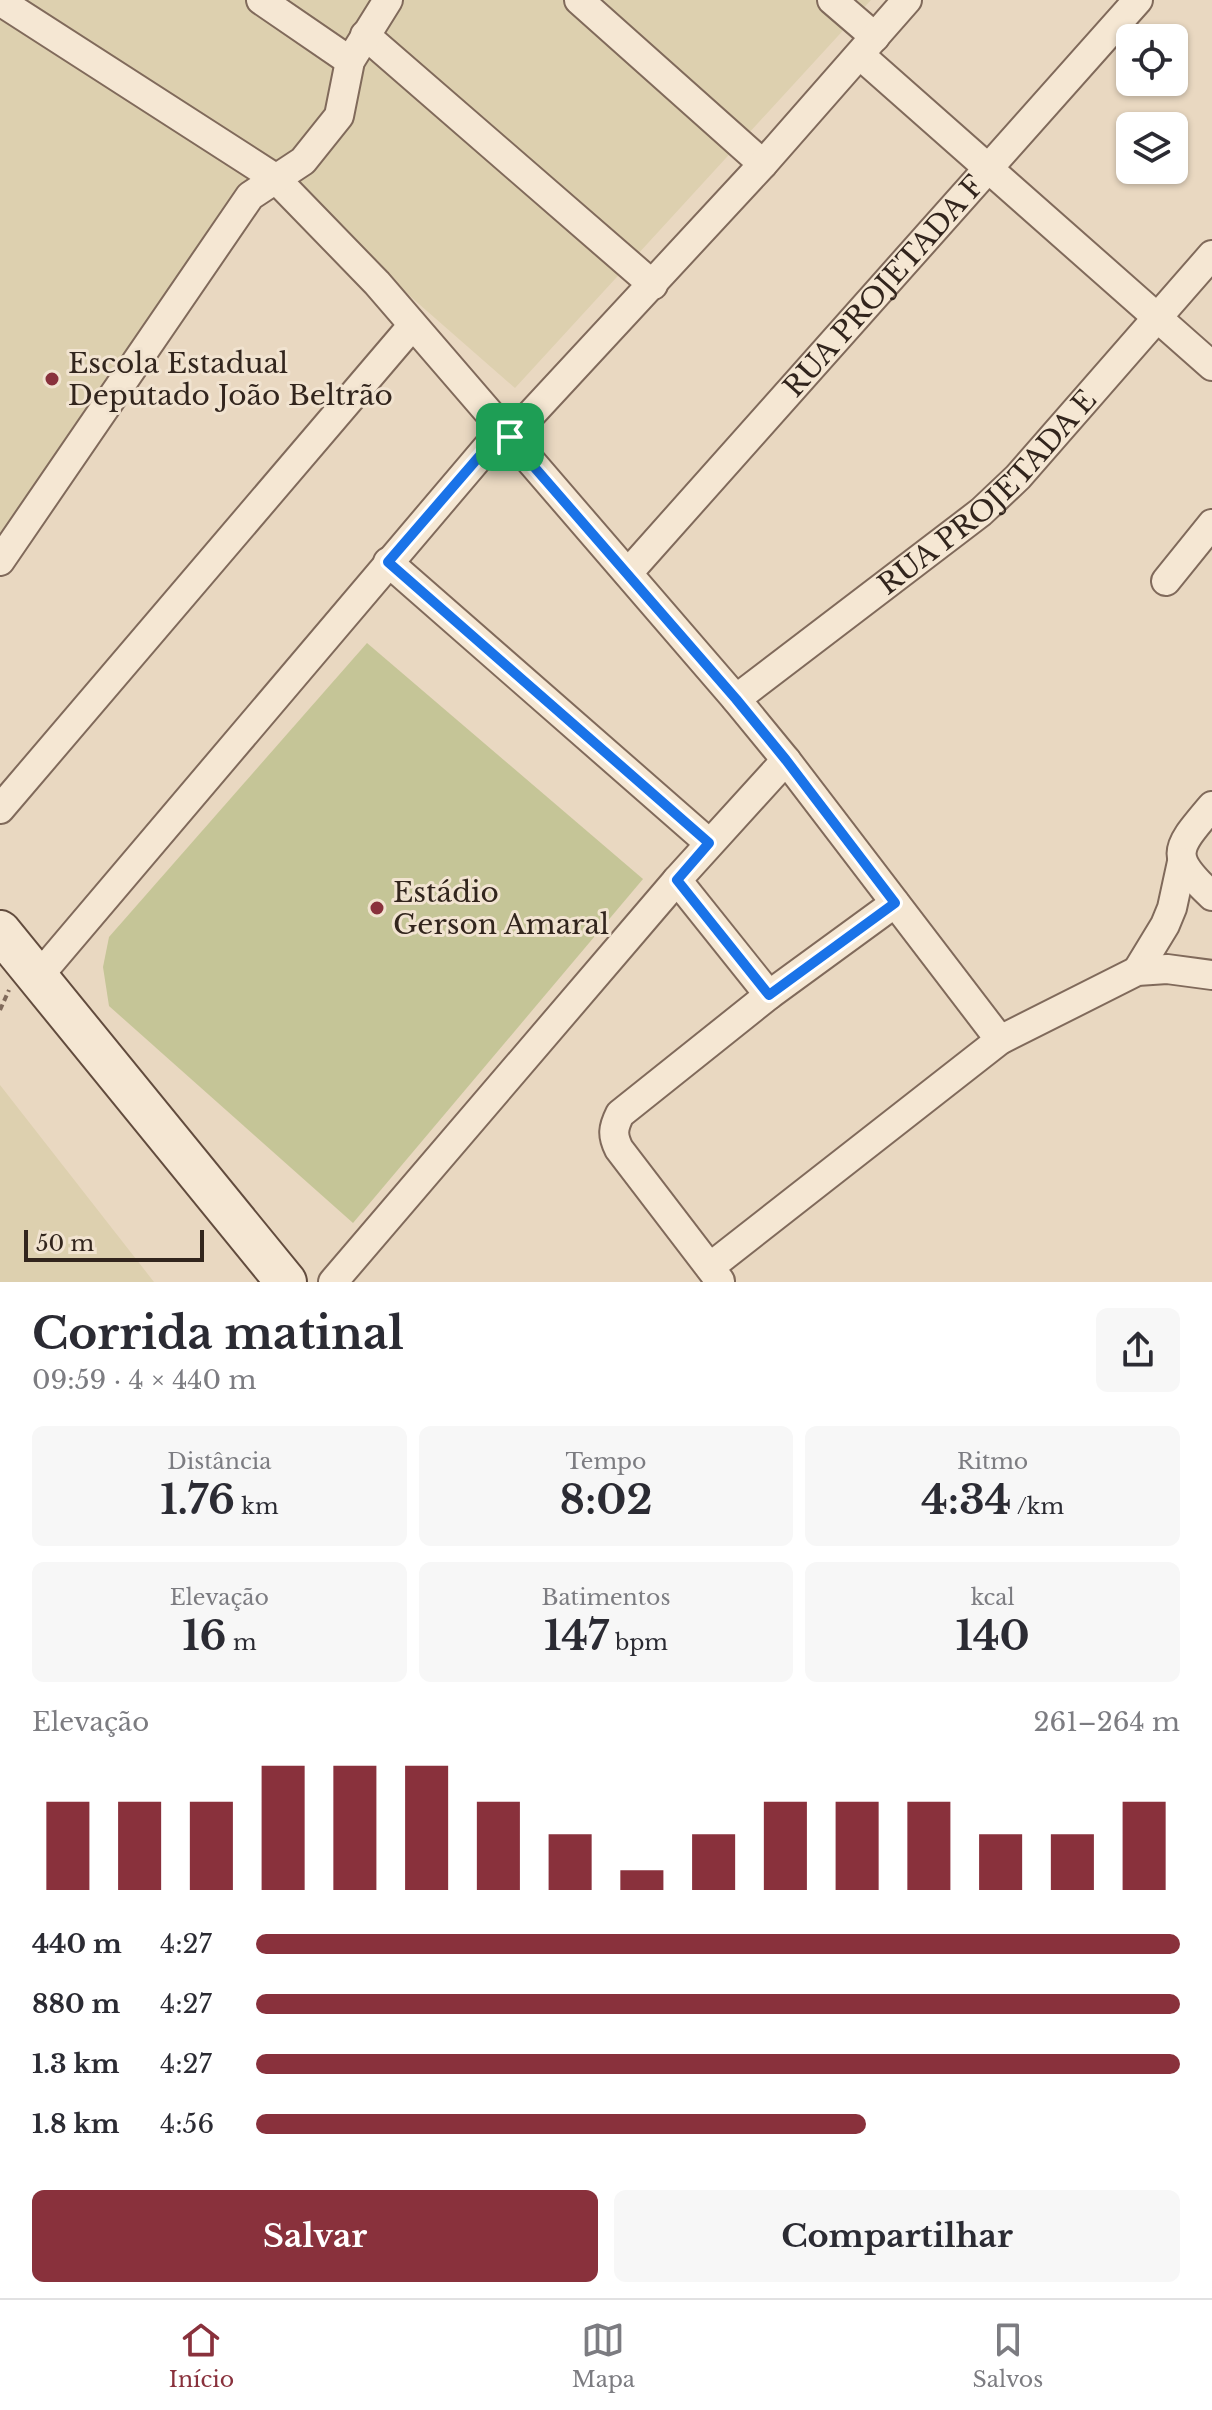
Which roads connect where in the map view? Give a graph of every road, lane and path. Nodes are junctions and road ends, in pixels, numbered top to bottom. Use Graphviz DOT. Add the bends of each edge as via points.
graph roads {
  1 [pos="261,0"];
  2 [pos="388,0"];
  3 [pos="579,0"];
  4 [pos="832,0"];
  5 [pos="907,0"];
  6 [pos="1138,0"];
  7 [pos="0,1"];
  8 [pos="365,35"];
  9 [pos="867,46"];
  10 [pos="350,61"];
  11 [pos="763,164"];
  12 [pos="988,169"];
  13 [pos="275,178"];
  14 [pos="1212,255"];
  15 [pos="653,285"];
  16 [pos="1156,318"];
  17 [pos="412,326"];
  18 [pos="1212,366"];
  19 [pos="506,433"];
  20 [pos="1212,524"];
  21 [pos="0,561"];
  22 [pos="388,562"];
  23 [pos="628,573"];
  24 [pos="1166,581"];
  25 [pos="736,699"];
  26 [pos="786,760"];
  27 [pos="1212,806"];
  28 [pos="0,809"];
  29 [pos="709,843"];
  30 [pos="1182,862"];
  31 [pos="677,880"];
  32 [pos="1212,896"];
  33 [pos="895,903"];
  34 [pos="0,931"];
  35 [pos="1137,971"];
  36 [pos="1212,975"];
  37 [pos="37,978"];
  38 [pos="769,995"];
  39 [pos="1000,1040"];
  40 [pos="715,1274"];
  41 [pos="286,1282"];
  42 [pos="333,1282"];
  1 -- 10 [label="street"];
  2 -- 8 [label="street"];
  3 -- 11 [label="street"];
  4 -- 9 [label="street"];
  5 -- 9 [label="street"];
  6 -- 12 [label="street, RUA PROJETADA F"];
  7 -- 13 [label="street"];
  8 -- 10 [label="street"];
  8 -- 15 [label="street"];
  9 -- 11 [label="street"];
  9 -- 12 [label="street"];
  10 -- 13 [label="street" via="339,116 303,161"];
  11 -- 15 [label="street"];
  12 -- 16 [label="street"];
  12 -- 23 [label="street, RUA PROJETADA F"];
  13 -- 17 [label="street"];
  13 -- 21 [label="street" via="250,196"];
  14 -- 16 [label="street, RUA PROJETADA E"];
  15 -- 19 [label="street"];
  16 -- 18 [label="street"];
  16 -- 25 [label="street, RUA PROJETADA E" via="1018,477 981,512"];
  17 -- 19 [label="street"];
  17 -- 28 [label="street"];
  19 -- 22 [label="street"];
  19 -- 23 [label="street"];
  20 -- 24 [label="street"];
  22 -- 29 [label="street"];
  22 -- 37 [label="street"];
  23 -- 25 [label="street"];
  25 -- 26 [label="street"];
  26 -- 29 [label="street"];
  26 -- 33 [label="street"];
  27 -- 30 [label="street" via="1189,833"];
  29 -- 31 [label="street"];
  30 -- 32 [label="street"];
  30 -- 35 [label="street" via="1169,916"];
  31 -- 38 [label="street"];
  31 -- 42 [label="street"];
  33 -- 38 [label="street"];
  33 -- 39 [label="street"];
  34 -- 37 [label="street"];
  35 -- 36 [label="street"];
  35 -- 39 [label="street"];
  37 -- 41 [label="street"];
  38 -- 40 [label="street" via="620,1114 614,1126 619,1149"];
  39 -- 40 [label="street"];
}
